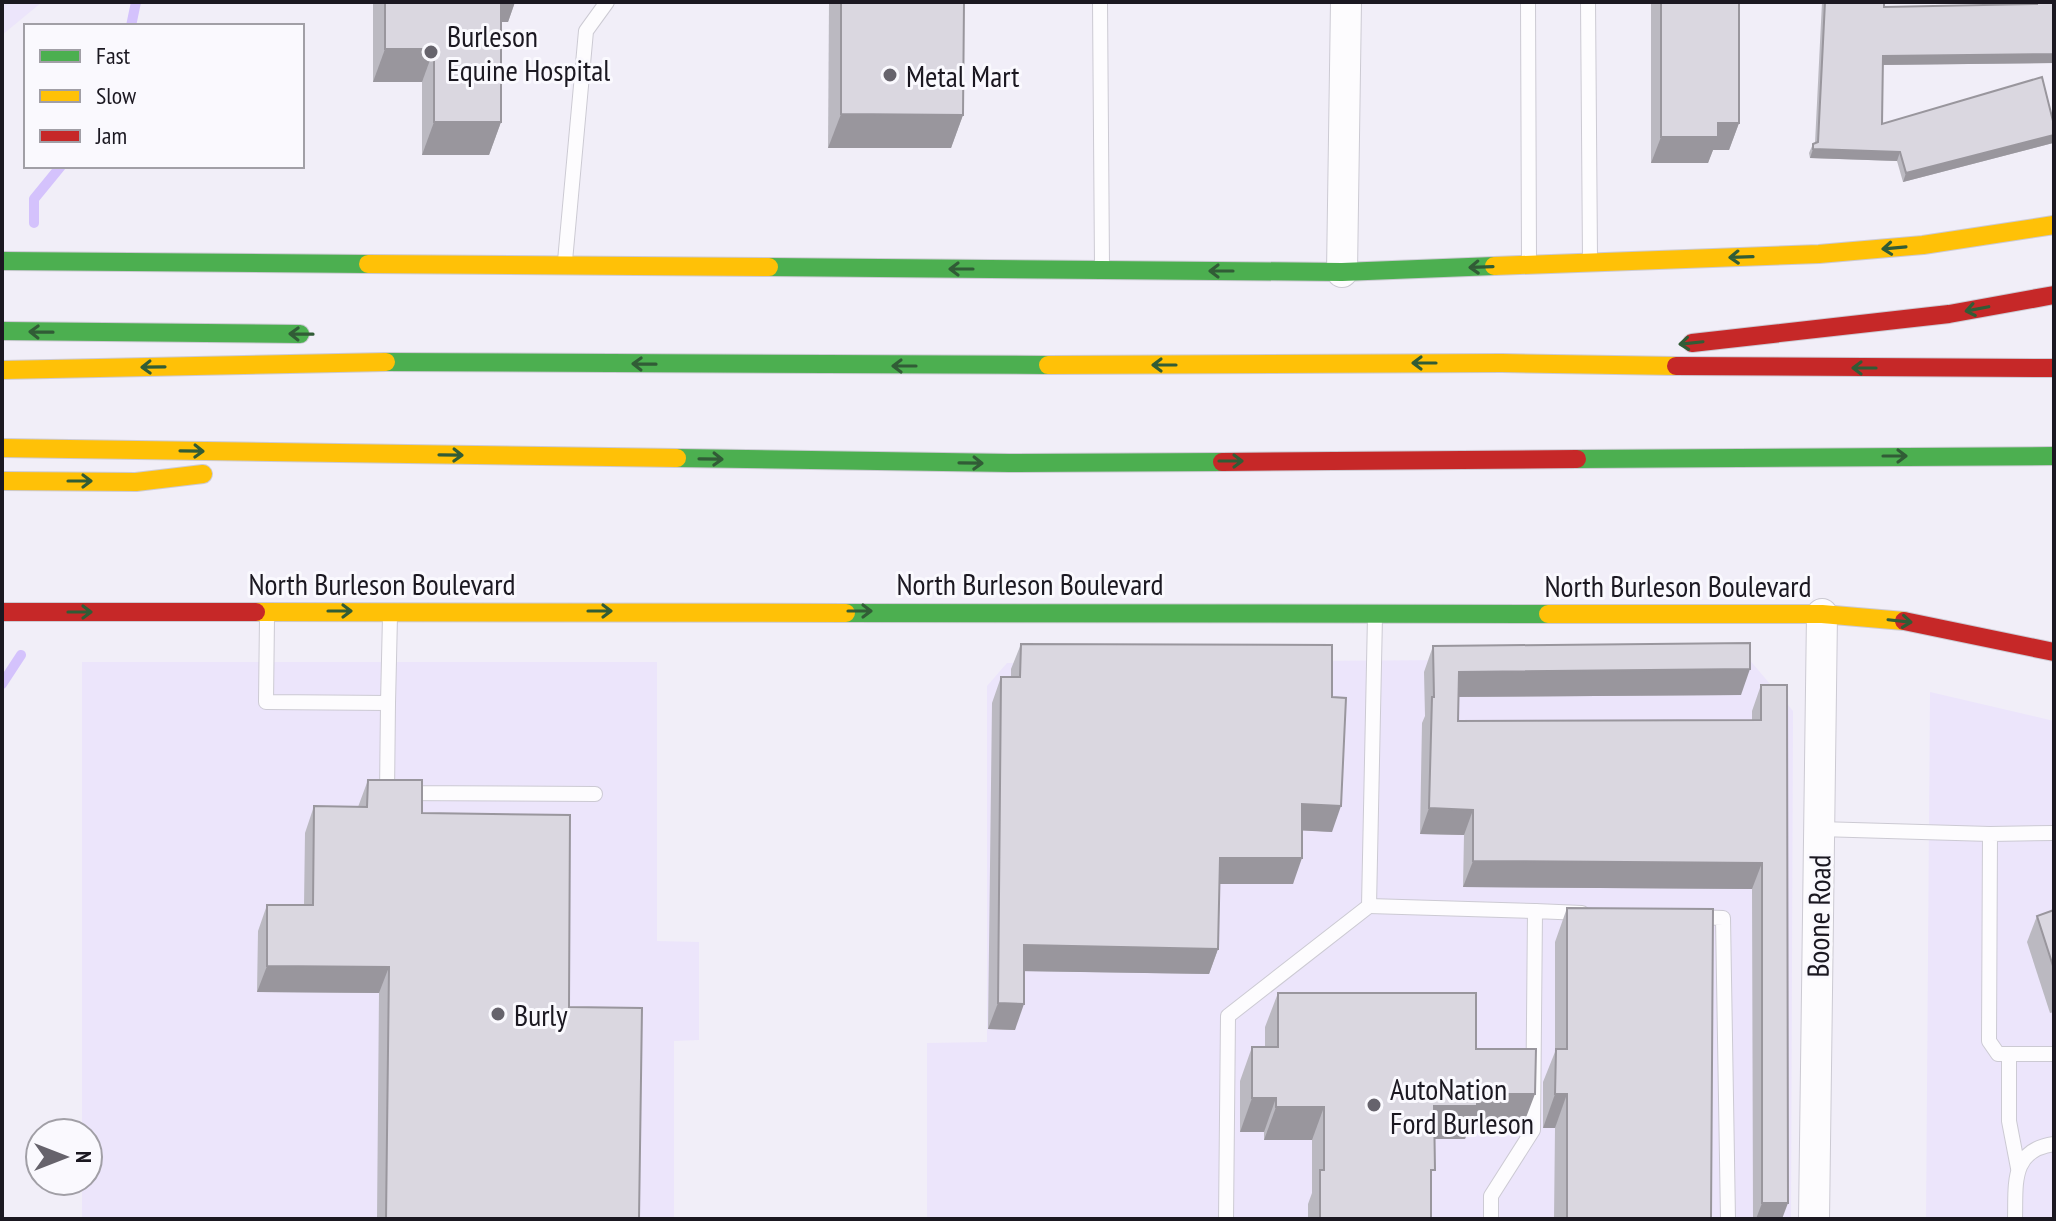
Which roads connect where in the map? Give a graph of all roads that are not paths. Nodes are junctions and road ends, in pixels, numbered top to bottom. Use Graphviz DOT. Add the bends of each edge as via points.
graph roads {
  1 [pos="607,2"];
  2 [pos="1100,2"];
  3 [pos="1346,2"];
  4 [pos="1528,2"];
  5 [pos="1588,2"];
  6 [pos="2054,225"];
  7 [pos="2,261"];
  8 [pos="1590,262"];
  9 [pos="1529,265"];
  10 [pos="565,266"];
  11 [pos="1102,270"];
  12 [pos="1342,272"];
  13 [pos="2054,295"];
  14 [pos="2,331"];
  15 [pos="314,335"];
  16 [pos="340,341"];
  17 [pos="1674,345"];
  18 [pos="1643,348"];
  19 [pos="371,362"];
  20 [pos="1502,363"];
  21 [pos="2054,368"];
  22 [pos="2,370"];
  23 [pos="2,448"];
  24 [pos="373,453"];
  25 [pos="2054,456"];
  26 [pos="2,481"];
  27 [pos="267,611"];
  28 [pos="391,611"];
  29 [pos="1375,611"];
  30 [pos="2,612"];
  31 [pos="1822,614"];
  32 [pos="2054,652"];
  33 [pos="388,703"];
  34 [pos="595,794"];
  35 [pos="1819,829"];
  36 [pos="2054,833"];
  37 [pos="1990,834"];
  38 [pos="1369,906"];
  39 [pos="1535,911"];
  40 [pos="1598,914"];
  41 [pos="1676,917"];
  42 [pos="2054,1054"];
  43 [pos="2009,1055"];
  44 [pos="2054,1144"];
  45 [pos="2018,1168"];
  46 [pos="1226,1219"];
  47 [pos="1491,1219"];
  48 [pos="1728,1219"];
  49 [pos="1814,1219"];
  50 [pos="2015,1219"];
  1 -- 10 [label="lane" via="586,31"];
  2 -- 11 [label="lane"];
  3 -- 12 [label="street"];
  4 -- 9 [label="lane"];
  5 -- 8 [label="lane"];
  6 -- 8 [label="main road, one-way" via="1923,245"];
  7 -- 10 [label="main road"];
  8 -- 9 [label="main road"];
  9 -- 12 [label="main road, one-way"];
  11 -- 10 [label="main road, one-way"];
  12 -- 11 [label="main road, one-way"];
  13 -- 17 [label="main road, one-way" via="1949,314"];
  15 -- 14 [label="main road, one-way"];
  16 -- 19 [label="main road"];
  18 -- 20 [label="main road"];
  20 -- 19 [label="main road, one-way"];
  19 -- 22 [label="main road, one-way"];
  21 -- 20 [label="main road, one-way"];
  23 -- 24 [label="main road, one-way"];
  24 -- 25 [label="main road, one-way" via="1009,463"];
  26 -- 24 [label="main road, one-way" via="136,482"];
  27 -- 28 [label="main road, North Burleson Boulevard, one-way"];
  30 -- 27 [label="main road, North Burleson Boulevard, one-way"];
  27 -- 33 [label="lane" via="266,702"];
  28 -- 29 [label="main road, North Burleson Boulevard, one-way"];
  28 -- 33 [label="lane"];
  29 -- 31 [label="main road, North Burleson Boulevard"];
  29 -- 38 [label="lane"];
  31 -- 32 [label="main road, North Burleson Boulevard, one-way" via="1912,622"];
  31 -- 35 [label="street, Boone Road"];
  33 -- 34 [label="lane" via="387,793"];
  35 -- 37 [label="lane"];
  35 -- 49 [label="street, Boone Road"];
  36 -- 37 [label="lane"];
  37 -- 43 [label="lane" via="1989,1041 1998,1054"];
  38 -- 39 [label="lane"];
  38 -- 46 [label="lane" via="1228,1016"];
  39 -- 40 [label="lane"];
  39 -- 47 [label="lane" via="1533,1130 1491,1196"];
  41 -- 48 [label="lane" via="1723,918"];
  42 -- 43 [label="lane"];
  43 -- 45 [label="lane" via="2009,1121"];
  44 -- 45 [label="lane" via="2027,1155"];
  45 -- 50 [label="lane"];
}
